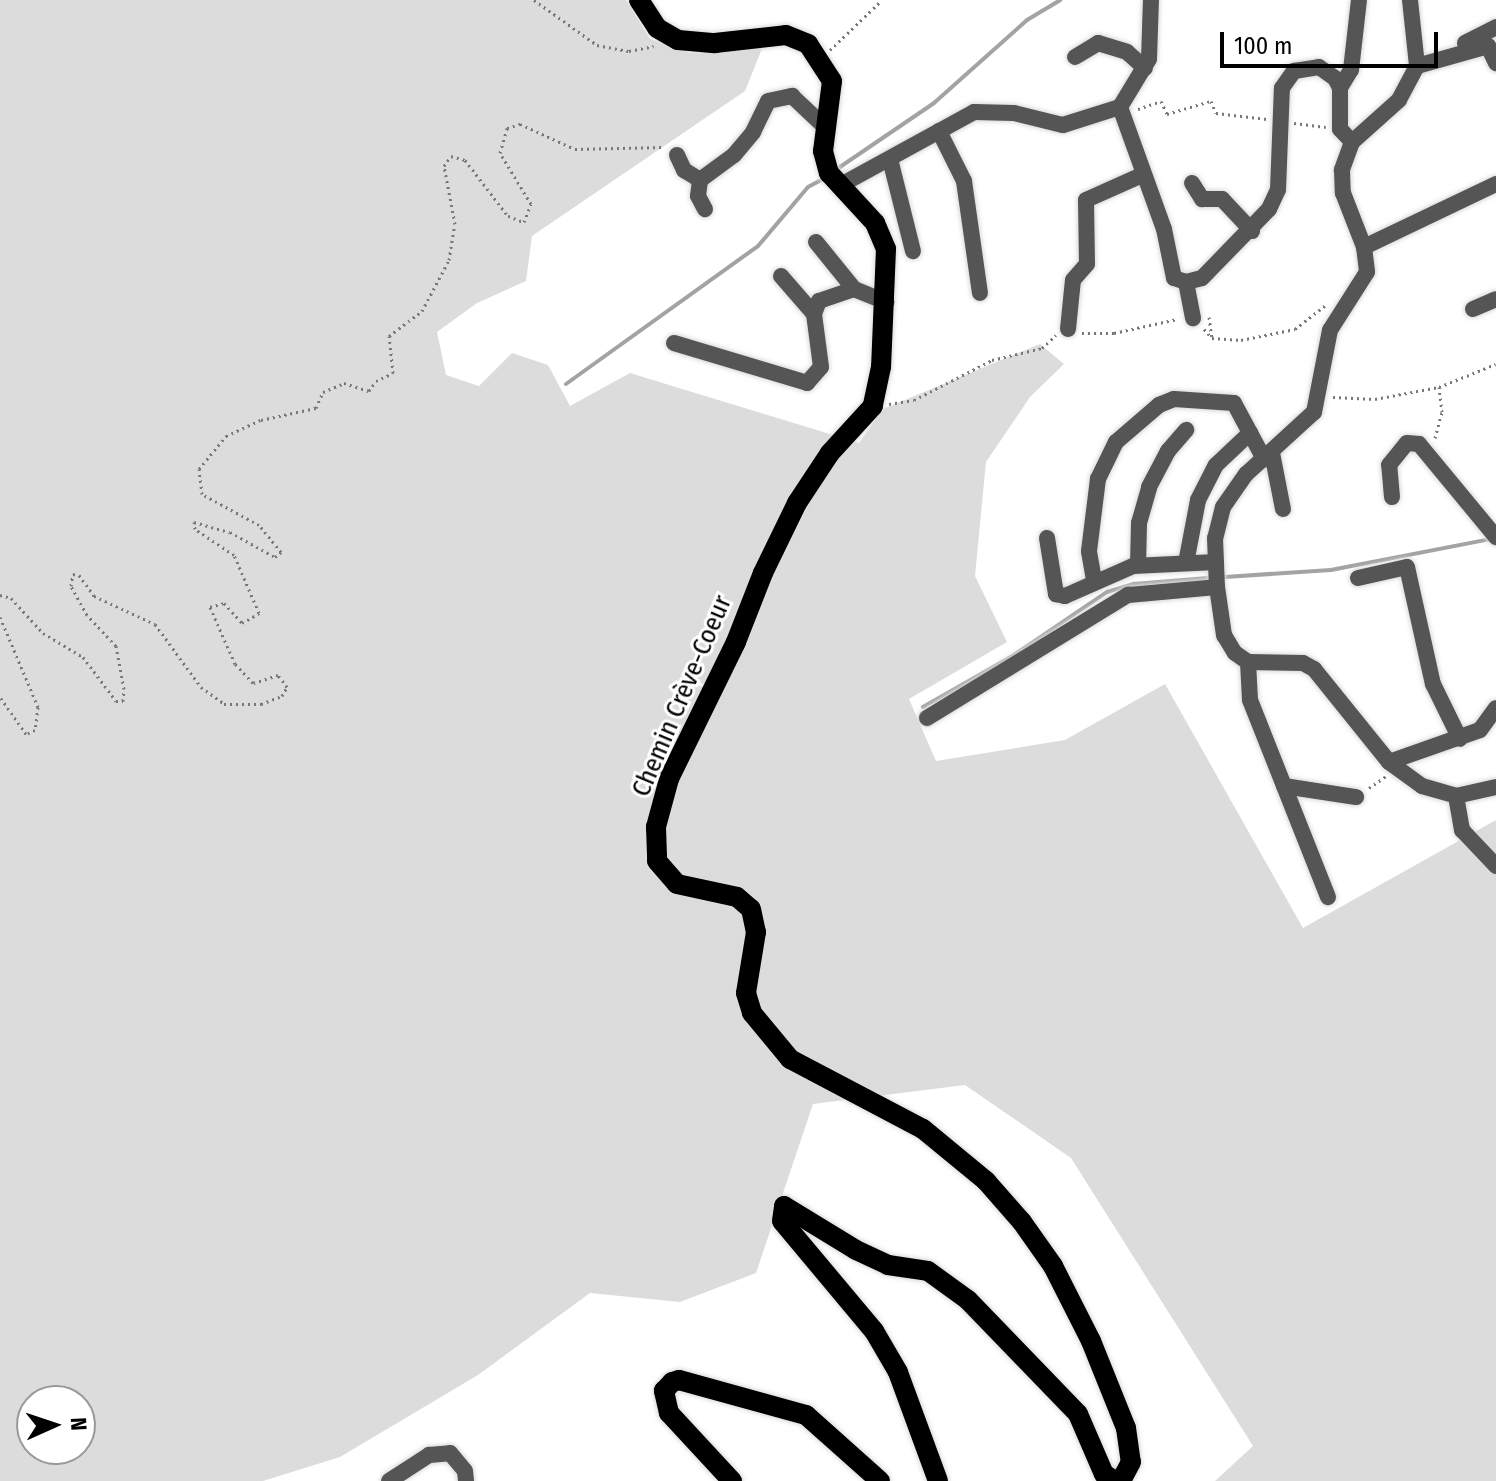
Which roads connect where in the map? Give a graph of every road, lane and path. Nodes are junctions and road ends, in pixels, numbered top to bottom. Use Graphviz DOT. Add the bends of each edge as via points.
graph roads {
  1 [pos="534,0"];
  2 [pos="639,0"];
  3 [pos="882,0"];
  4 [pos="1151,0"];
  5 [pos="1359,0"];
  6 [pos="1410,0"];
  7 [pos="1496,27"];
  8 [pos="661,42"];
  9 [pos="1492,45"];
  10 [pos="1075,57"];
  11 [pos="822,59"];
  12 [pos="1496,63"];
  13 [pos="1417,66"];
  14 [pos="1145,68"];
  15 [pos="1340,88"];
  16 [pos="1122,110"];
  17 [pos="1281,121"];
  18 [pos="827,129"];
  19 [pos="1340,129"];
  20 [pos="939,131"];
  21 [pos="1352,142"];
  22 [pos="677,155"];
  23 [pos="890,159"];
  24 [pos="1142,175"];
  25 [pos="700,180"];
  26 [pos="1192,183"];
  27 [pos="1496,184"];
  28 [pos="839,186"];
  29 [pos="705,209"];
  30 [pos="1252,231"];
  31 [pos="816,242"];
  32 [pos="1364,247"];
  33 [pos="913,251"];
  34 [pos="781,276"];
  35 [pos="1186,282"];
  36 [pos="854,289"];
  37 [pos="980,293"];
  38 [pos="1335,297"];
  39 [pos="1496,299"];
  40 [pos="886,302"];
  41 [pos="1207,308"];
  42 [pos="1473,309"];
  43 [pos="814,314"];
  44 [pos="1193,318"];
  45 [pos="1068,329"];
  46 [pos="1212,338"];
  47 [pos="674,343"];
  48 [pos="1496,364"];
  49 [pos="1439,387"];
  50 [pos="1317,396"];
  51 [pos="873,406"];
  52 [pos="1186,430"];
  53 [pos="1250,433"];
  54 [pos="1431,453"];
  55 [pos="1268,456"];
  56 [pos="1392,497"];
  57 [pos="1283,509"];
  58 [pos="1496,537"];
  59 [pos="1047,538"];
  60 [pos="1216,562"];
  61 [pos="1186,563"];
  62 [pos="1138,565"];
  63 [pos="1358,578"];
  64 [pos="1094,580"];
  65 [pos="1217,587"];
  66 [pos="0,595"];
  67 [pos="0,617"];
  68 [pos="1248,662"];
  69 [pos="0,697"];
  70 [pos="1496,708"];
  71 [pos="927,718"];
  72 [pos="1460,739"];
  73 [pos="1393,765"];
  74 [pos="1284,786"];
  75 [pos="1496,787"];
  76 [pos="1456,796"];
  77 [pos="1356,797"];
  78 [pos="1496,866"];
  79 [pos="1328,897"];
  80 [pos="389,1481"];
  81 [pos="466,1481"];
  82 [pos="732,1481"];
  83 [pos="880,1481"];
  84 [pos="938,1481"];
  85 [pos="1118,1481"];
  1 -- 8 [label="path" via="597,45 629,51"];
  2 -- 11 [label="main road" via="657,28 678,40 715,43 786,35 808,44"];
  3 -- 11 [label="path"];
  4 -- 14 [label="street" via="1152,48"];
  5 -- 15 [label="street" via="1351,70"];
  6 -- 13 [label="street"];
  7 -- 13 [label="street"];
  9 -- 12 [label="street"];
  9 -- 13 [label="street"];
  10 -- 14 [label="street" via="1098,43 1127,52"];
  11 -- 18 [label="main road" via="832,81"];
  13 -- 21 [label="street" via="1399,100"];
  14 -- 16 [label="street"];
  15 -- 17 [label="street" via="1326,70 1302,66 1282,88"];
  15 -- 19 [label="street"];
  16 -- 17 [label="path" via="1161,101 1167,114 1211,101 1216,113"];
  16 -- 20 [label="street" via="1063,125 1014,113 974,112"];
  16 -- 24 [label="street"];
  17 -- 19 [label="path"];
  17 -- 30 [label="street" via="1278,190"];
  18 -- 25 [label="street" via="792,96 776,97 768,101 734,155"];
  18 -- 28 [label="main road" via="823,151"];
  19 -- 21 [label="street"];
  20 -- 23 [label="street"];
  20 -- 37 [label="street" via="964,181"];
  21 -- 32 [label="street" via="1342,170 1343,193"];
  22 -- 25 [label="street" via="684,170"];
  22 -- 66 [label="path" via="666,147 575,149 520,124 507,128 500,153 531,204 524,222 508,216 465,160 451,156 444,166 455,224 451,250 422,311 389,336 393,373 369,391 344,383 323,392 316,408 243,428 213,450 199,469 202,494 259,525 281,552 275,557 230,532 194,522 195,529 234,555 259,613 242,623 230,607 214,603 212,617 244,678 253,683 278,675 287,687 282,696 261,704 224,704 201,687 155,624 94,596 73,574 71,586 87,615 116,646 124,689 123,701 116,701 83,657 43,633 11,598"];
  23 -- 28 [label="street"];
  23 -- 33 [label="street"];
  24 -- 35 [label="street" via="1164,229 1174,278"];
  24 -- 45 [label="street" via="1086,200 1087,264 1073,280"];
  25 -- 29 [label="street" via="698,196"];
  26 -- 30 [label="street" via="1202,199 1222,199"];
  27 -- 32 [label="street"];
  28 -- 40 [label="main road" via="882,233"];
  30 -- 35 [label="street" via="1202,278"];
  31 -- 36 [label="street"];
  32 -- 50 [label="street" via="1367,272 1358,294 1330,330"];
  34 -- 43 [label="street"];
  35 -- 44 [label="street"];
  36 -- 40 [label="street"];
  36 -- 43 [label="street" via="819,301"];
  38 -- 46 [label="path" via="1295,329 1241,340"];
  39 -- 42 [label="street"];
  40 -- 51 [label="main road"];
  41 -- 46 [label="path"];
  43 -- 47 [label="street" via="821,367 807,383"];
  44 -- 45 [label="path" via="1093,335"];
  44 -- 46 [label="path"];
  45 -- 51 [label="path" via="1042,348 992,360 914,400"];
  48 -- 49 [label="path"];
  49 -- 50 [label="path" via="1375,399"];
  49 -- 54 [label="path" via="1442,412"];
  50 -- 55 [label="street" via="1314,412 1301,428"];
  51 -- 85 [label="main road, Chemin Crève-Coeur" via="822,465 763,573 736,642 669,779 656,827 657,861 677,884 737,897 751,909 756,932 746,993 752,1013 790,1059 923,1129 986,1181 1022,1222 1053,1266 1091,1341 1126,1428 1131,1462"];
  52 -- 62 [label="street" via="1149,487 1139,523"];
  53 -- 55 [label="street"];
  53 -- 61 [label="street" via="1216,465 1198,500"];
  53 -- 64 [label="street" via="1234,403 1174,399 1116,442 1098,479 1090,517"];
  54 -- 56 [label="street" via="1407,443 1396,452 1389,465"];
  54 -- 58 [label="street"];
  55 -- 57 [label="street"];
  55 -- 60 [label="street" via="1223,507"];
  59 -- 64 [label="street" via="1056,594 1065,596"];
  60 -- 61 [label="street"];
  60 -- 65 [label="street"];
  61 -- 62 [label="street"];
  62 -- 64 [label="street"];
  63 -- 72 [label="street" via="1407,567 1433,684"];
  65 -- 68 [label="street" via="1224,635"];
  65 -- 71 [label="street" via="1128,595"];
  67 -- 69 [label="path" via="38,707 35,730 26,734"];
  68 -- 73 [label="street" via="1303,663 1314,669"];
  68 -- 74 [label="street" via="1250,700"];
  70 -- 72 [label="street" via="1480,730"];
  72 -- 73 [label="street" via="1421,747"];
  73 -- 76 [label="street" via="1422,786"];
  73 -- 77 [label="path"];
  74 -- 77 [label="street"];
  74 -- 79 [label="street"];
  75 -- 76 [label="street"];
  76 -- 78 [label="street" via="1462,830"];
  80 -- 81 [label="street" via="429,1455 450,1453 465,1471"];
  82 -- 83 [label="main road" via="669,1413 664,1391 672,1382 806,1415"];
  84 -- 85 [label="main road, Chemin Crève-Coeur" via="898,1372 874,1331 780,1217 784,1206 888,1265 928,1271 968,1300 1078,1414 1104,1474"];
}
